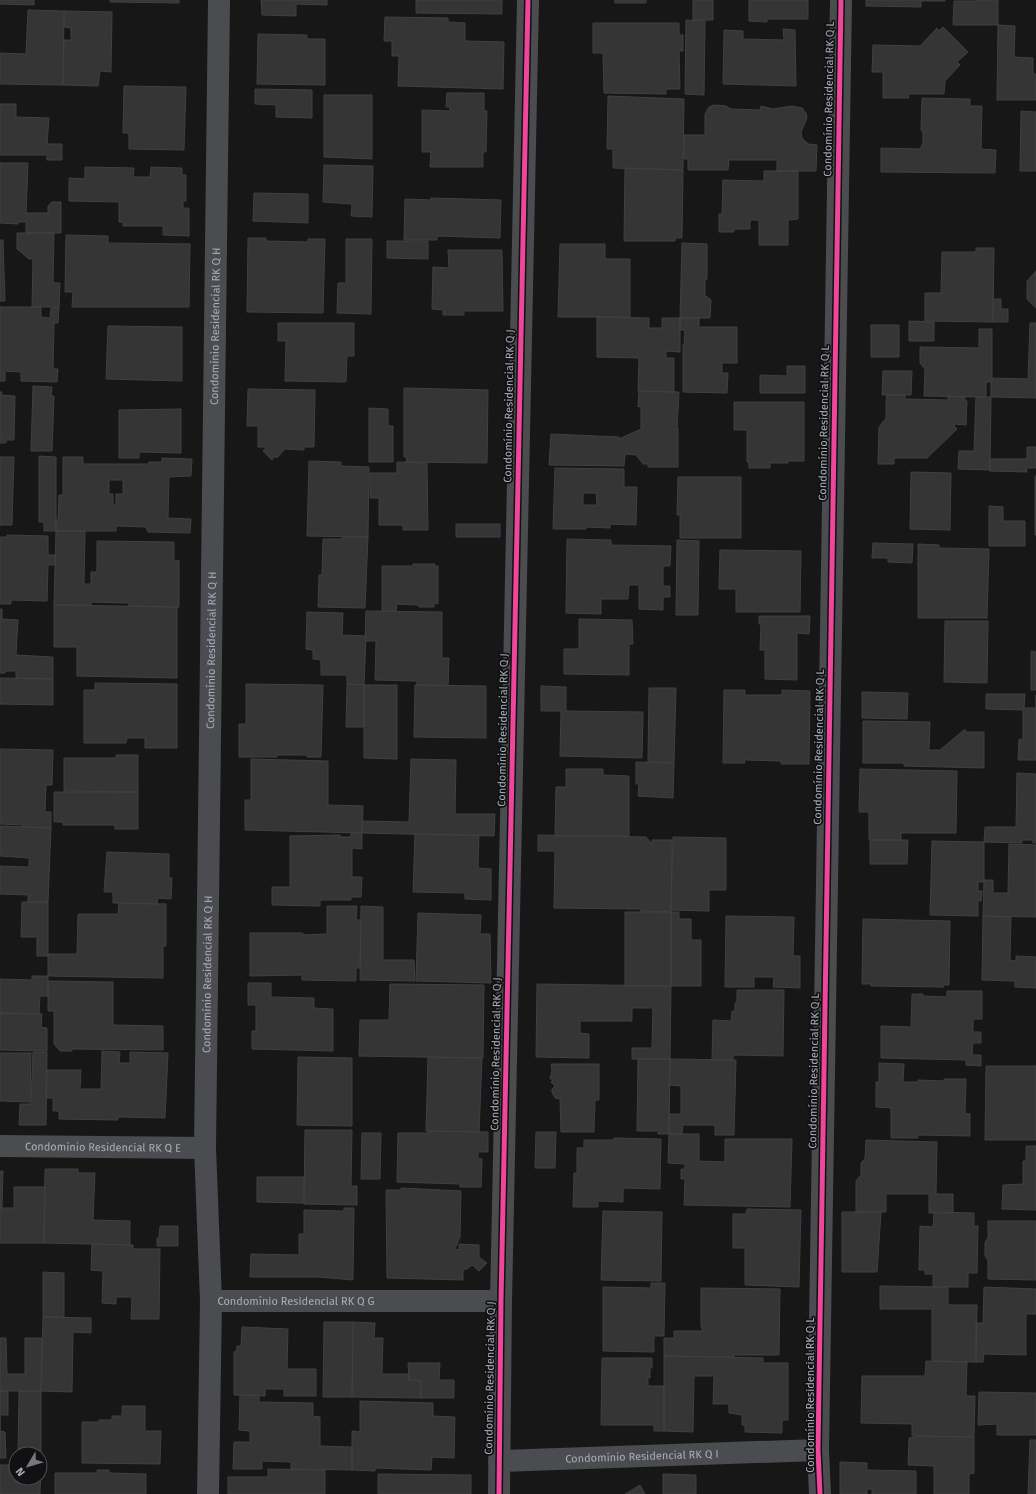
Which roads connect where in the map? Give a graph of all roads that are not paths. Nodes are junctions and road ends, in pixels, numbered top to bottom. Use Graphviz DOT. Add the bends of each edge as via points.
graph roads {
  1 [pos="219,0"];
  2 [pos="528,0"];
  3 [pos="841,0"];
  4 [pos="0,1146"];
  5 [pos="205,1148"];
  6 [pos="211,1301"];
  7 [pos="501,1301"];
  8 [pos="818,1450"];
  9 [pos="499,1461"];
  10 [pos="208,1494"];
  11 [pos="499,1494"];
  12 [pos="820,1494"];
  1 -- 5 [label="street, Condomínio Residencial RK Q H"];
  2 -- 7 [label="street, Condomínio Residencial RK Q J"];
  3 -- 8 [label="street, Condomínio Residencial RK Q L"];
  4 -- 5 [label="street, Condomínio Residencial RK Q E"];
  5 -- 6 [label="street, Condomínio Residencial RK Q H"];
  6 -- 7 [label="street, Condomínio Residencial RK Q G"];
  6 -- 10 [label="street, Condomínio Residencial RK Q G"];
  7 -- 9 [label="street, Condomínio Residencial RK Q J"];
  8 -- 9 [label="street, Condomínio Residencial RK Q I"];
  8 -- 12 [label="street, Condomínio Residencial RK Q L"];
  9 -- 11 [label="street"];
}
